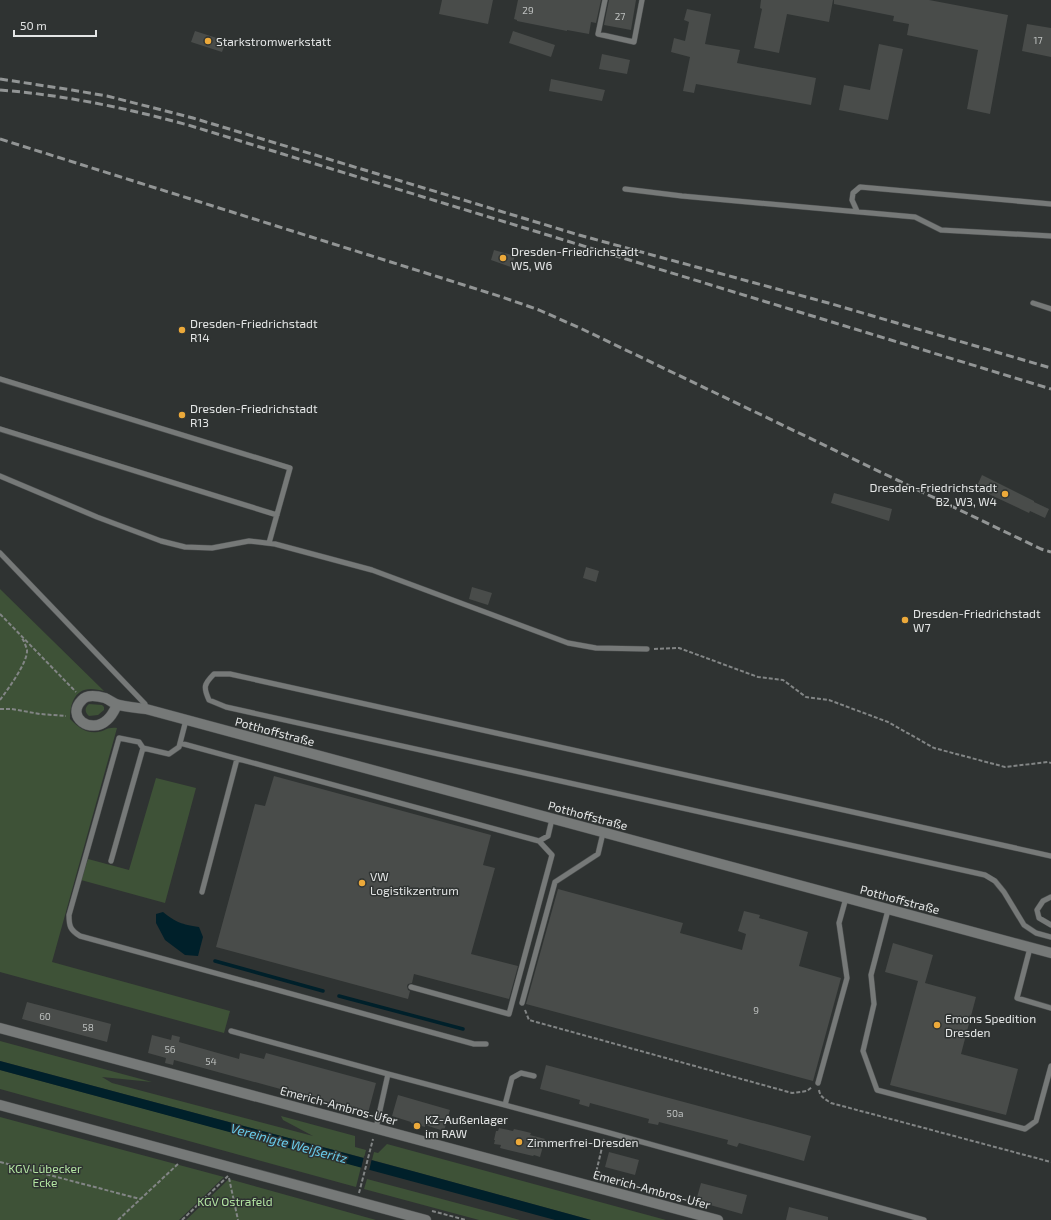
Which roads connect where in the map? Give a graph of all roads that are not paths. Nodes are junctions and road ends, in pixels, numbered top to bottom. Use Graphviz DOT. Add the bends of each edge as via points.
graph roads {
  1 [pos="605,0"];
  2 [pos="642,0"];
  3 [pos="625,190"];
  4 [pos="1051,204"];
  5 [pos="857,211"];
  6 [pos="1051,236"];
  7 [pos="1033,303"];
  8 [pos="1051,310"];
  9 [pos="0,379"];
  10 [pos="0,429"];
  11 [pos="0,476"];
  12 [pos="277,514"];
  13 [pos="269,543"];
  14 [pos="0,553"];
  15 [pos="647,649"];
  16 [pos="117,705"];
  17 [pos="146,709"];
  18 [pos="186,720"];
  19 [pos="180,743"];
  20 [pos="143,748"];
  21 [pos="237,758"];
  22 [pos="552,819"];
  23 [pos="603,833"];
  24 [pos="539,841"];
  25 [pos="1051,856"];
  26 [pos="111,861"];
  27 [pos="202,892"];
  28 [pos="1051,897"];
  29 [pos="846,898"];
  30 [pos="888,910"];
  31 [pos="1051,925"];
  32 [pos="1051,937"];
  33 [pos="1030,948"];
  34 [pos="1051,954"];
  35 [pos="411,987"];
  36 [pos="522,1003"];
  37 [pos="1051,1008"];
  38 [pos="0,1028"];
  39 [pos="231,1031"];
  40 [pos="486,1044"];
  41 [pos="1051,1066"];
  42 [pos="388,1074"];
  43 [pos="534,1076"];
  44 [pos="818,1083"];
  45 [pos="0,1105"];
  46 [pos="505,1105"];
  47 [pos="376,1128"];
  48 [pos="426,1220"];
  49 [pos="718,1220"];
  50 [pos="924,1220"];
  1 -- 2 [label="lane" via="598,34 634,42"];
  3 -- 5 [label="lane"];
  4 -- 5 [label="lane" via="860,187 852,196"];
  5 -- 6 [label="lane" via="915,217 941,230"];
  7 -- 8 [label="lane"];
  9 -- 12 [label="lane" via="290,468"];
  10 -- 12 [label="lane"];
  11 -- 13 [label="lane" via="97,517 161,541 185,547 212,548 249,541"];
  12 -- 13 [label="lane"];
  13 -- 15 [label="lane" via="372,570 568,643 596,648"];
  14 -- 17 [label="lane" via="145,704"];
  16 -- 16 [label="main road, Potthoffstraße" via="106,698 93,696 82,699 76,715 88,726 97,726 106,721"];
  16 -- 17 [label="main road, Potthoffstraße"];
  17 -- 18 [label="main road, Potthoffstraße"];
  18 -- 19 [label="lane"];
  18 -- 22 [label="main road, Potthoffstraße"];
  19 -- 20 [label="lane" via="179,747 169,754"];
  19 -- 21 [label="lane"];
  20 -- 26 [label="lane"];
  20 -- 40 [label="lane" via="139,742 119,738 69,915 73,932 474,1044"];
  21 -- 24 [label="lane"];
  21 -- 27 [label="lane"];
  22 -- 23 [label="main road, Potthoffstraße"];
  22 -- 24 [label="lane" via="548,836"];
  23 -- 29 [label="main road, Potthoffstraße"];
  23 -- 36 [label="lane" via="598,854 555,882"];
  24 -- 35 [label="lane" via="552,855 509,1014"];
  25 -- 32 [label="lane" via="230,674 214,674 206,681 205,690 209,700 226,707 985,875 995,881 1004,892 1024,925 1036,933"];
  28 -- 31 [label="lane" via="1043,901 1037,910 1039,918"];
  29 -- 30 [label="main road, Potthoffstraße"];
  29 -- 44 [label="lane" via="839,923 847,978"];
  30 -- 33 [label="main road, Potthoffstraße"];
  30 -- 41 [label="lane" via="871,975 874,1004 863,1051 877,1090 1025,1129 1036,1121"];
  33 -- 34 [label="main road, Potthoffstraße"];
  33 -- 37 [label="lane" via="1017,998"];
  38 -- 47 [label="main road, Emerich-Ambros-Ufer"];
  39 -- 42 [label="lane"];
  42 -- 46 [label="lane"];
  42 -- 47 [label="lane"];
  43 -- 46 [label="lane" via="521,1073 512,1078"];
  45 -- 48 [label="main road" via="229,1172"];
  46 -- 50 [label="lane"];
  47 -- 49 [label="main road, Emerich-Ambros-Ufer"];
}
